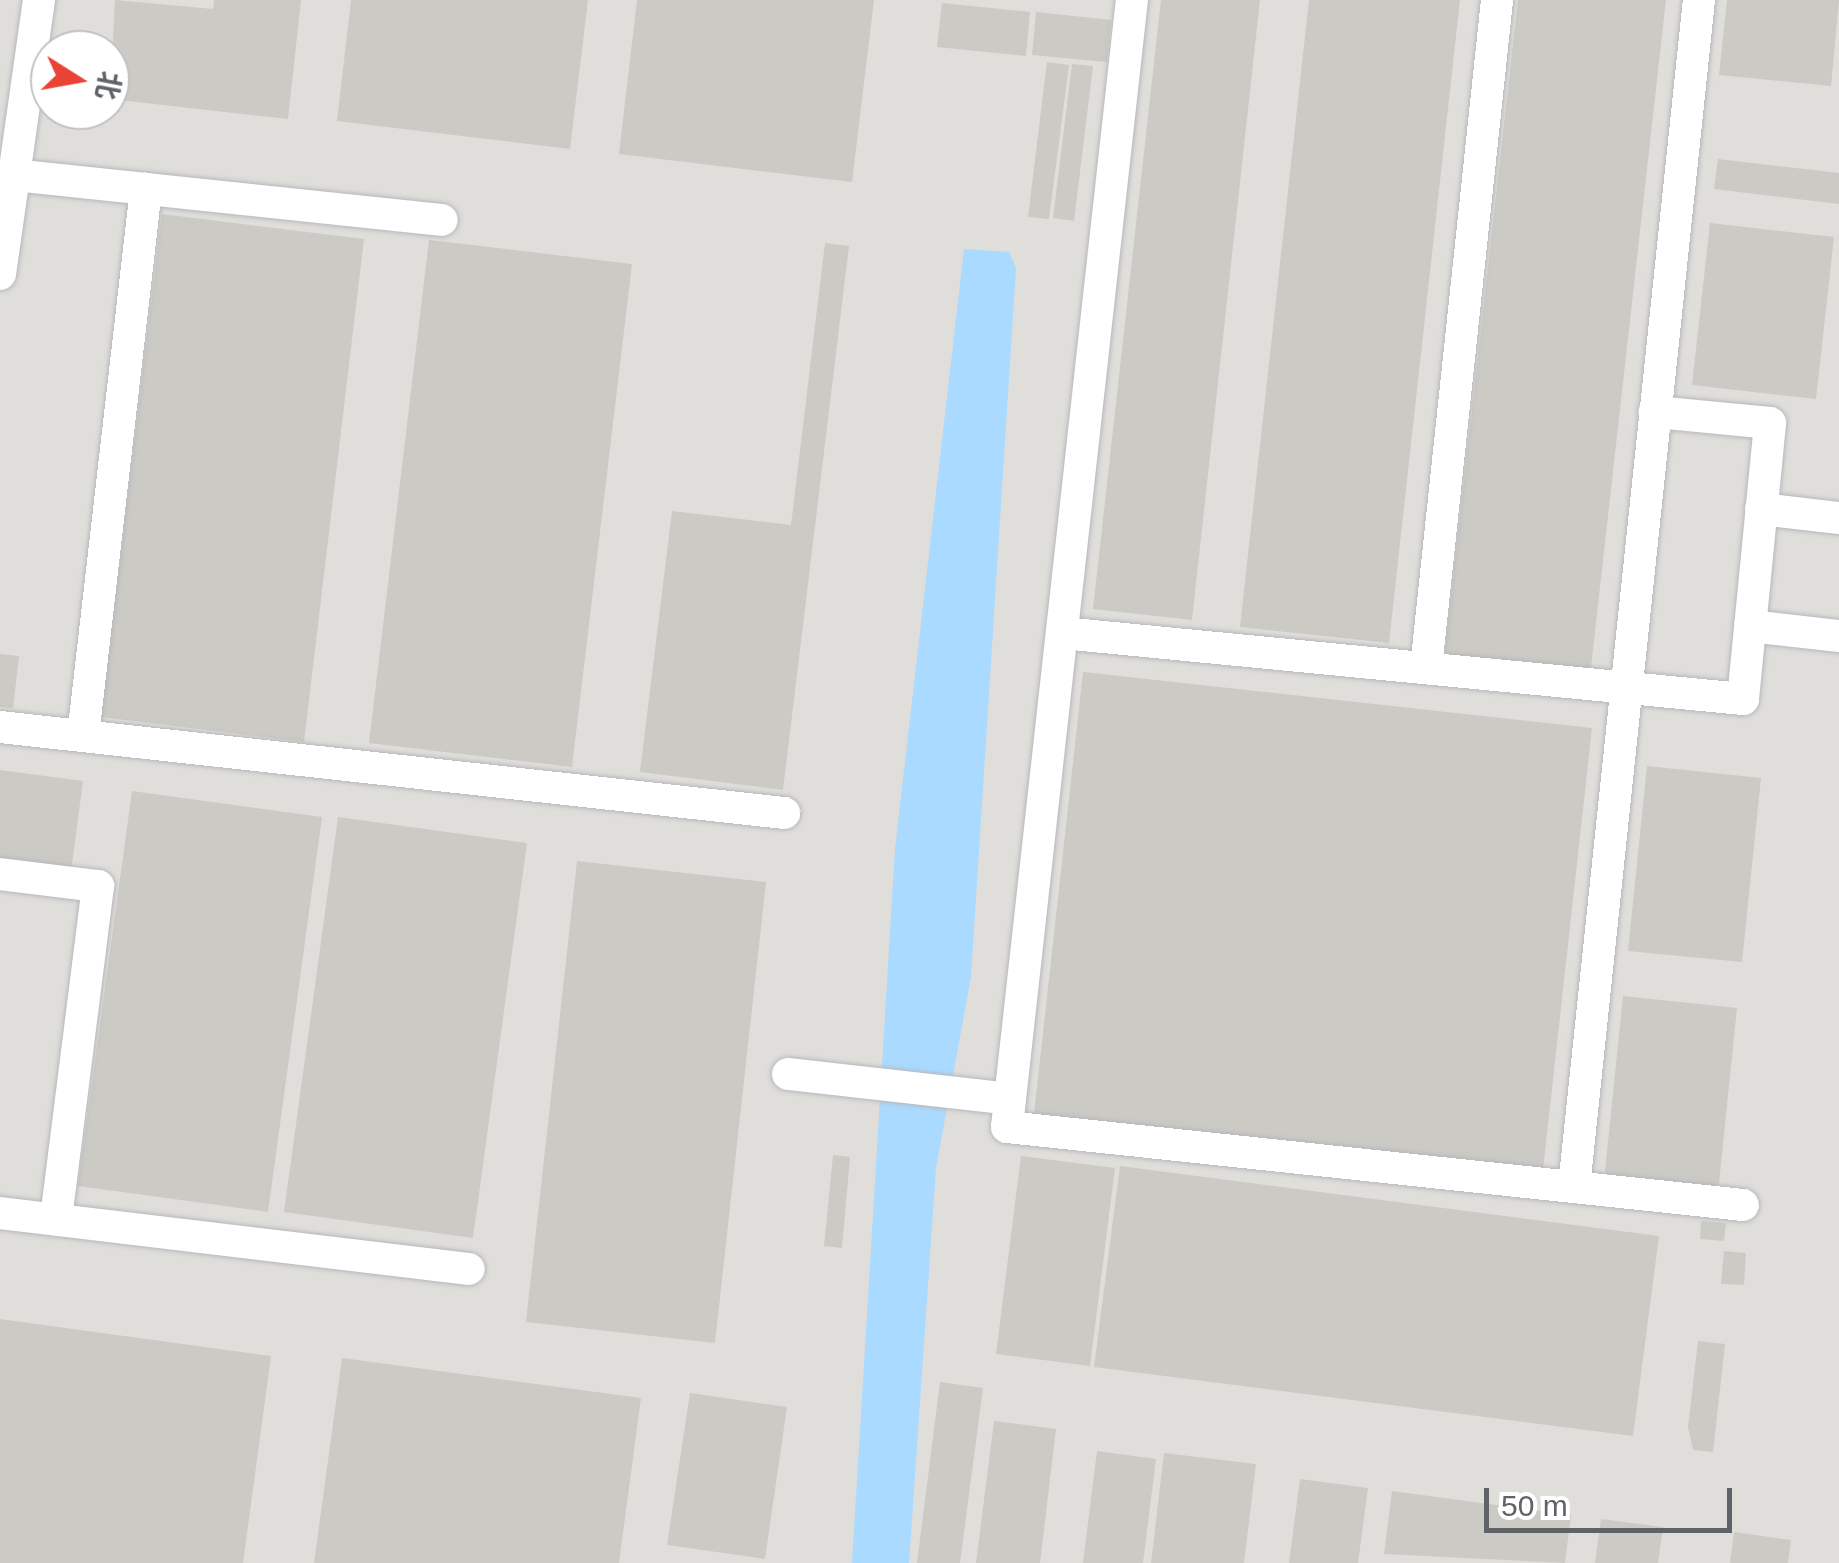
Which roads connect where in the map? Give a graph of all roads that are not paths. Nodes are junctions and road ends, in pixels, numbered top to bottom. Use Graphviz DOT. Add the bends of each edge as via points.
graph roads {
  1 [pos="39,0"];
  2 [pos="1132,0"];
  3 [pos="1497,0"];
  4 [pos="1699,0"];
  5 [pos="14,175"];
  6 [pos="146,189"];
  7 [pos="442,220"];
  8 [pos="0,274"];
  9 [pos="1655,412"];
  10 [pos="1762,509"];
  11 [pos="1839,518"];
  12 [pos="1750,626"];
  13 [pos="1062,633"];
  14 [pos="1839,636"];
  15 [pos="1426,668"];
  16 [pos="1626,687"];
  17 [pos="0,727"];
  18 [pos="83,736"];
  19 [pos="784,813"];
  20 [pos="0,874"];
  21 [pos="788,1074"];
  22 [pos="1010,1099"];
  23 [pos="1574,1187"];
  24 [pos="1742,1205"];
  25 [pos="0,1212"];
  26 [pos="56,1220"];
  27 [pos="470,1269"];
  1 -- 5 [label="street"];
  2 -- 13 [label="street"];
  3 -- 15 [label="street"];
  4 -- 9 [label="street"];
  5 -- 6 [label="street"];
  5 -- 8 [label="street"];
  6 -- 7 [label="street"];
  6 -- 18 [label="street"];
  9 -- 10 [label="street" via="1770,423"];
  9 -- 16 [label="street"];
  10 -- 11 [label="street"];
  10 -- 12 [label="street"];
  12 -- 14 [label="street"];
  12 -- 16 [label="street" via="1743,698"];
  13 -- 15 [label="street"];
  13 -- 22 [label="street"];
  15 -- 16 [label="street"];
  16 -- 23 [label="street"];
  17 -- 18 [label="street"];
  18 -- 19 [label="street"];
  20 -- 26 [label="street" via="98,886"];
  21 -- 22 [label="street"];
  22 -- 23 [label="street" via="1007,1127"];
  23 -- 24 [label="street"];
  25 -- 26 [label="street"];
  26 -- 27 [label="street"];
}
